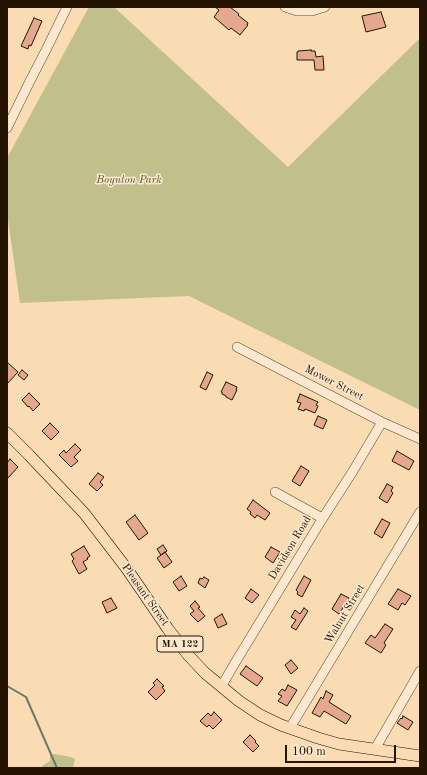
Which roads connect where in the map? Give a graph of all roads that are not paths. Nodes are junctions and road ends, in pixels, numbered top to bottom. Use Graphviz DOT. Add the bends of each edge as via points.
graph roads {
  1 [pos="67,7"];
  2 [pos="285,7"];
  3 [pos="325,7"];
  4 [pos="7,128"];
  5 [pos="237,347"];
  6 [pos="382,422"];
  7 [pos="7,433"];
  8 [pos="420,439"];
  9 [pos="275,492"];
  10 [pos="420,512"];
  11 [pos="322,518"];
  12 [pos="420,672"];
  13 [pos="221,687"];
  14 [pos="290,728"];
  15 [pos="375,749"];
  16 [pos="420,756"];
  1 -- 4 [label="street"];
  2 -- 3 [label="street" via="304,11"];
  5 -- 6 [label="street, Mower Street"];
  6 -- 8 [label="street, Mower Street"];
  6 -- 11 [label="street, Davidson Road"];
  7 -- 13 [label="main road, Pleasant Street / MA 122" via="84,513 177,640 205,673"];
  9 -- 11 [label="street"];
  10 -- 14 [label="street, Walnut Street"];
  11 -- 13 [label="street, Davidson Road"];
  12 -- 15 [label="street"];
  13 -- 14 [label="main road, Pleasant Street / MA 122" via="260,715"];
  14 -- 15 [label="main road, Pleasant Street / MA 122" via="339,744"];
  15 -- 16 [label="main road, Pleasant Street / MA 122"];
}
